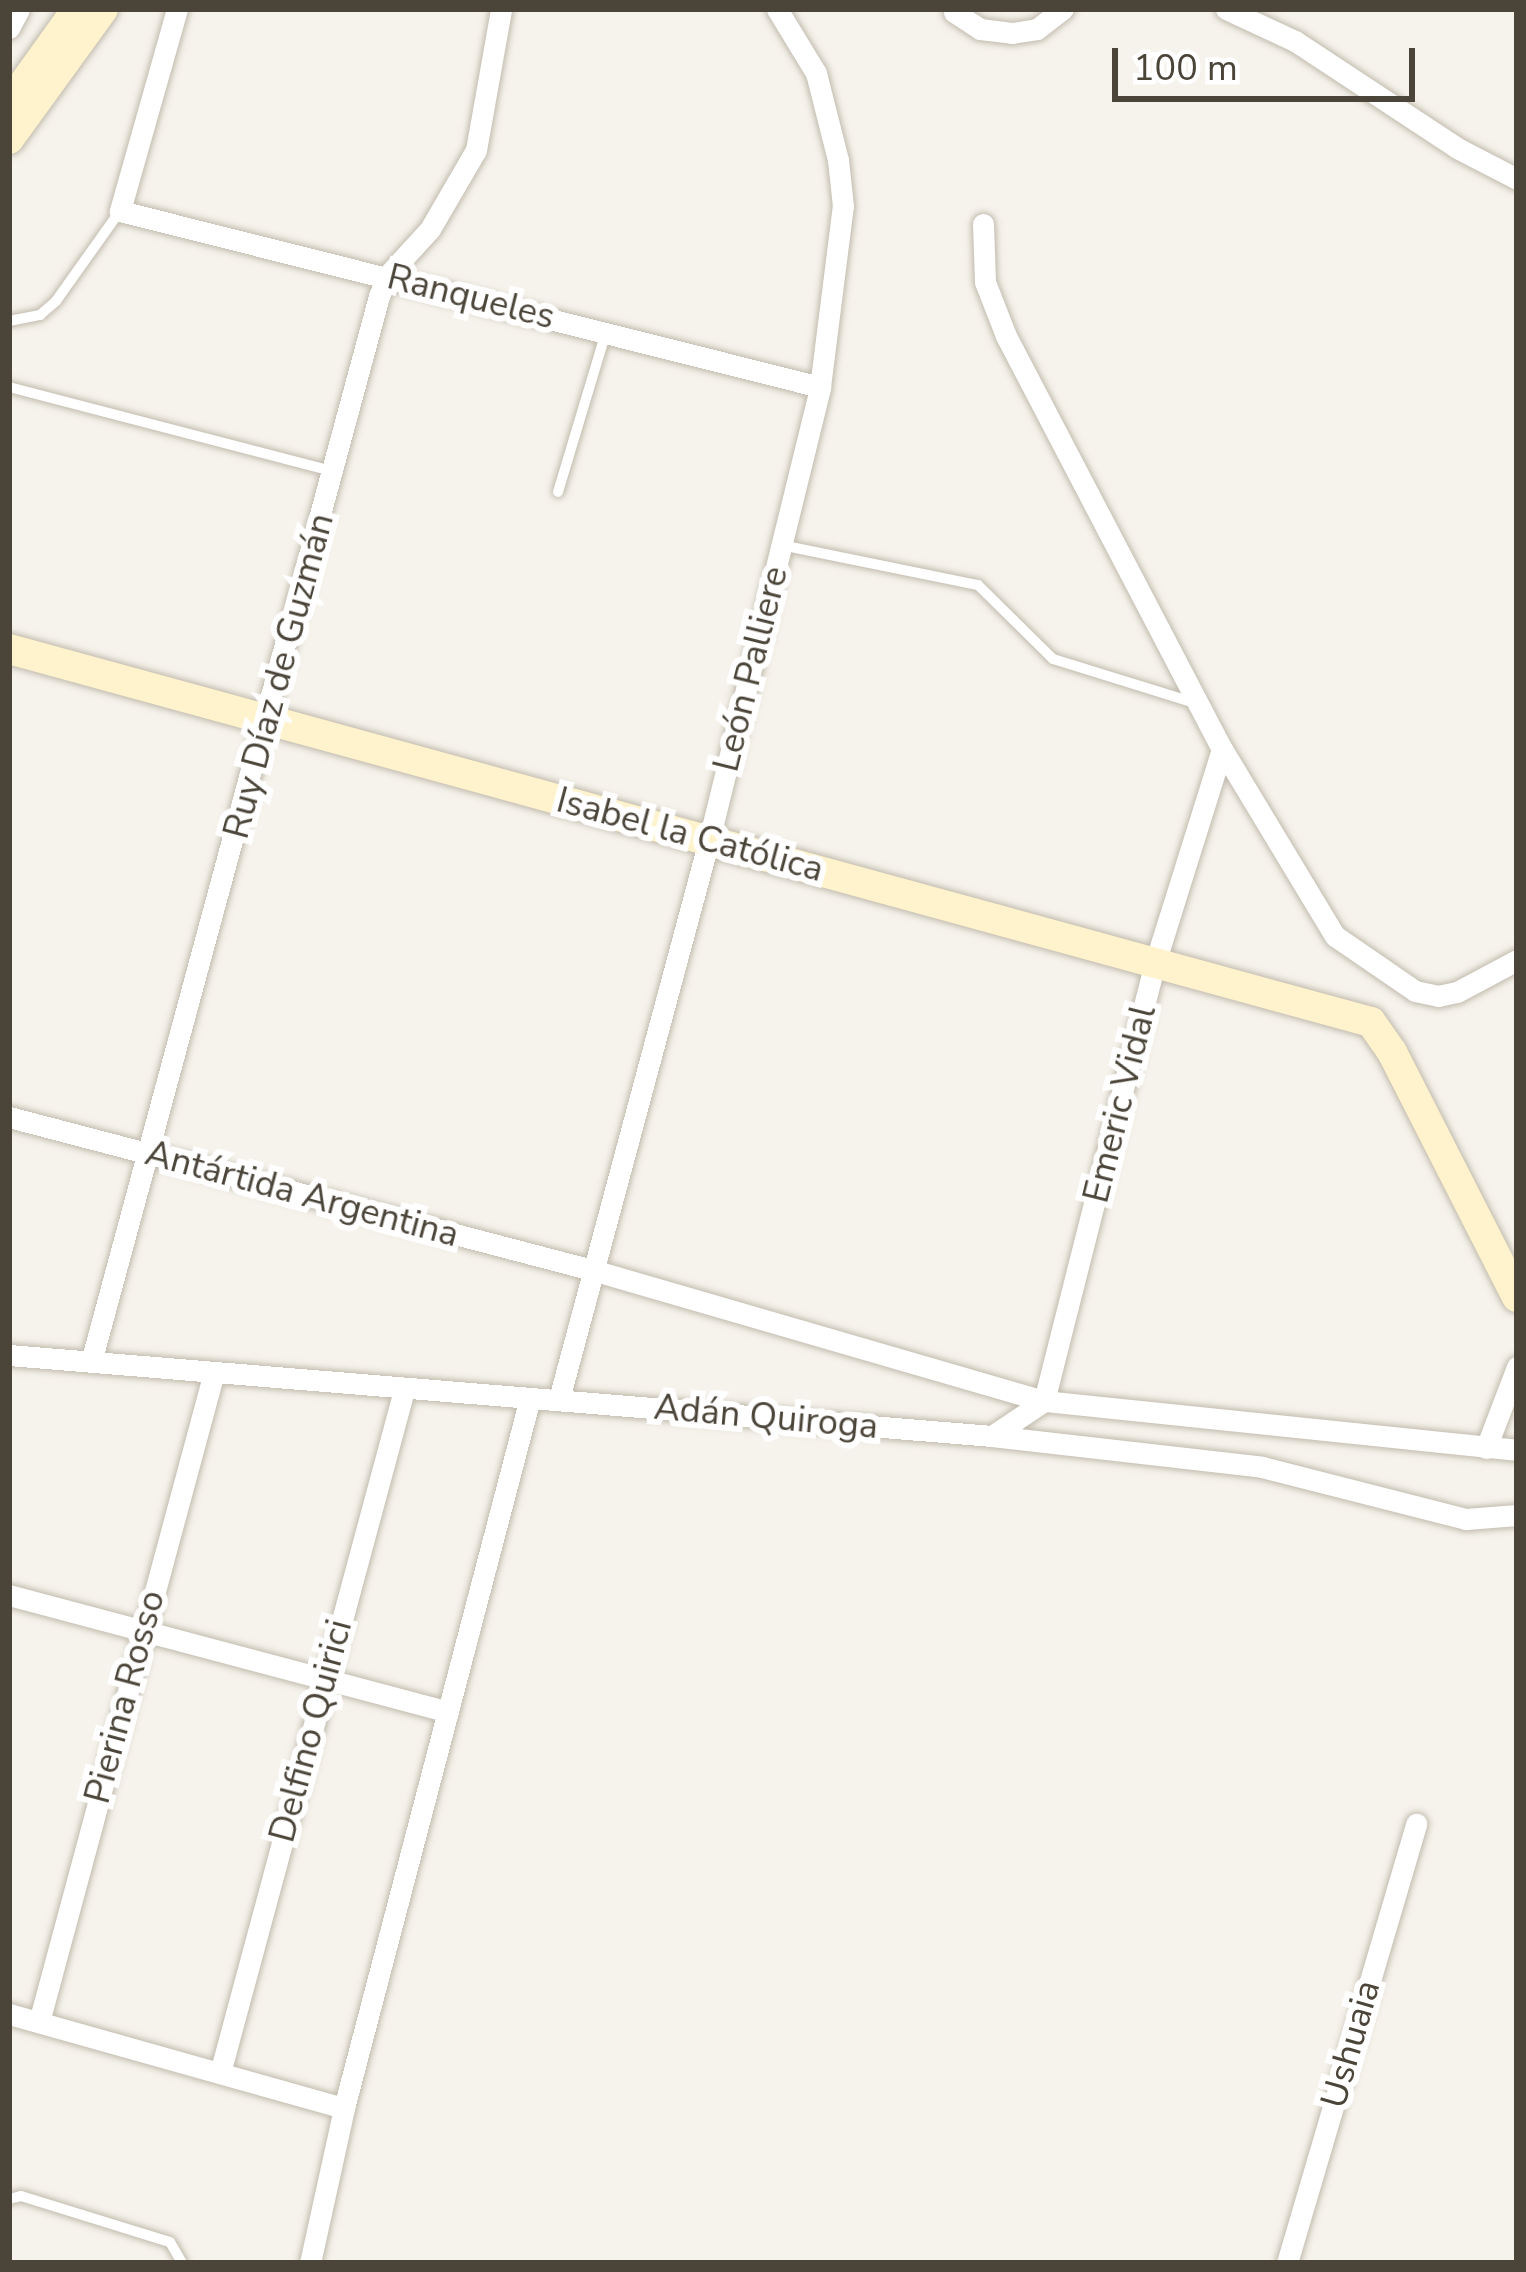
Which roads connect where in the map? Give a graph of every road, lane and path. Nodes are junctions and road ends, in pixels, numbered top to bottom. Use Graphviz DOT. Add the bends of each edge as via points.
graph roads {
  1 [pos="19,9"];
  2 [pos="77,9"];
  3 [pos="103,9"];
  4 [pos="177,9"];
  5 [pos="501,9"];
  6 [pos="778,9"];
  7 [pos="1064,9"];
  8 [pos="1226,9"];
  9 [pos="954,12"];
  10 [pos="9,28"];
  11 [pos="9,104"];
  12 [pos="9,139"];
  13 [pos="1517,179"];
  14 [pos="120,211"];
  15 [pos="982,224"];
  16 [pos="388,275"];
  17 [pos="9,321"];
  18 [pos="606,332"];
  19 [pos="9,387"];
  20 [pos="820,387"];
  21 [pos="334,472"];
  22 [pos="558,492"];
  23 [pos="782,545"];
  24 [pos="9,649"];
  25 [pos="1197,704"];
  26 [pos="267,719"];
  27 [pos="1222,749"];
  28 [pos="709,840"];
  29 [pos="1517,960"];
  30 [pos="1155,963"];
  31 [pos="9,1117"];
  32 [pos="148,1154"];
  33 [pos="596,1271"];
  34 [pos="1517,1297"];
  35 [pos="11,1363"];
  36 [pos="91,1363"];
  37 [pos="1517,1367"];
  38 [pos="214,1372"];
  39 [pos="404,1390"];
  40 [pos="530,1398"];
  41 [pos="559,1399"];
  42 [pos="1044,1401"];
  43 [pos="1190,1419"];
  44 [pos="992,1436"];
  45 [pos="1486,1448"];
  46 [pos="1517,1450"];
  47 [pos="1197,1460"];
  48 [pos="1517,1515"];
  49 [pos="1486,1520"];
  50 [pos="1517,1536"];
  51 [pos="9,1595"];
  52 [pos="142,1634"];
  53 [pos="325,1680"];
  54 [pos="448,1712"];
  55 [pos="1416,1824"];
  56 [pos="9,2014"];
  57 [pos="39,2022"];
  58 [pos="220,2073"];
  59 [pos="344,2108"];
  60 [pos="9,2199"];
  61 [pos="182,2263"];
  62 [pos="310,2263"];
  63 [pos="1286,2263"];
  1 -- 10 [label="street"];
  2 -- 11 [label="main road"];
  3 -- 12 [label="main road"];
  4 -- 14 [label="street"];
  5 -- 16 [label="street, Ruy Díaz de Guzmán" via="476,150 430,229"];
  6 -- 20 [label="street, León Palliere" via="816,74 838,160 843,206"];
  7 -- 9 [label="street" via="1037,29 1012,33 980,28"];
  8 -- 13 [label="street" via="1295,41"];
  14 -- 16 [label="street, Ranqueles"];
  14 -- 17 [label="lane" via="56,301 40,315"];
  15 -- 25 [label="street" via="992,306"];
  16 -- 18 [label="street, Ranqueles"];
  16 -- 21 [label="street, Ruy Díaz de Guzmán"];
  18 -- 20 [label="street, Ranqueles"];
  18 -- 22 [label="lane"];
  19 -- 21 [label="lane"];
  20 -- 23 [label="street, León Palliere"];
  21 -- 26 [label="street, Ruy Díaz de Guzmán"];
  23 -- 25 [label="lane" via="978,585 1053,659"];
  23 -- 28 [label="street, León Palliere"];
  24 -- 26 [label="main road, Isabel la Católica"];
  25 -- 27 [label="street"];
  26 -- 28 [label="main road, Isabel la Católica"];
  26 -- 32 [label="street, Ruy Díaz de Guzmán"];
  27 -- 29 [label="street" via="1335,936 1414,991 1438,996"];
  27 -- 30 [label="street, Emeric Vidal"];
  28 -- 30 [label="main road, Isabel la Católica"];
  28 -- 33 [label="street, León Palliere"];
  30 -- 34 [label="main road, Isabel la Católica" via="1371,1022"];
  30 -- 42 [label="street, Emeric Vidal"];
  31 -- 32 [label="street, Antártida Argentina"];
  32 -- 33 [label="street, Antártida Argentina"];
  32 -- 36 [label="street, Ruy Díaz de Guzmán"];
  33 -- 41 [label="street, León Palliere"];
  33 -- 42 [label="street, Adán Quiroga"];
  35 -- 36 [label="street, Adán Quiroga"];
  36 -- 38 [label="street, Adán Quiroga"];
  37 -- 45 [label="street"];
  38 -- 39 [label="street, Adán Quiroga"];
  38 -- 52 [label="street, Pierina Rosso"];
  39 -- 40 [label="street, Adán Quiroga"];
  39 -- 53 [label="street, Delfino Quirici"];
  40 -- 41 [label="street, Adán Quiroga"];
  40 -- 54 [label="street"];
  41 -- 44 [label="street, Adán Quiroga"];
  42 -- 43 [label="street, Adán Quiroga"];
  42 -- 44 [label="street"];
  43 -- 45 [label="street, Adán Quiroga"];
  43 -- 47 [label="street"];
  44 -- 47 [label="street, Adán Quiroga"];
  45 -- 46 [label="street, Adán Quiroga"];
  47 -- 49 [label="street, Adán Quiroga" via="1262,1467"];
  48 -- 49 [label="street, Adán Quiroga"];
  49 -- 50 [label="street"];
  51 -- 52 [label="street"];
  52 -- 53 [label="street"];
  52 -- 57 [label="street, Pierina Rosso"];
  53 -- 54 [label="street"];
  53 -- 58 [label="street, Delfino Quirici"];
  54 -- 59 [label="street"];
  55 -- 63 [label="street, Ushuaia"];
  56 -- 57 [label="street"];
  57 -- 58 [label="street"];
  58 -- 59 [label="street"];
  59 -- 62 [label="street"];
  60 -- 61 [label="lane" via="170,2242"];
}
